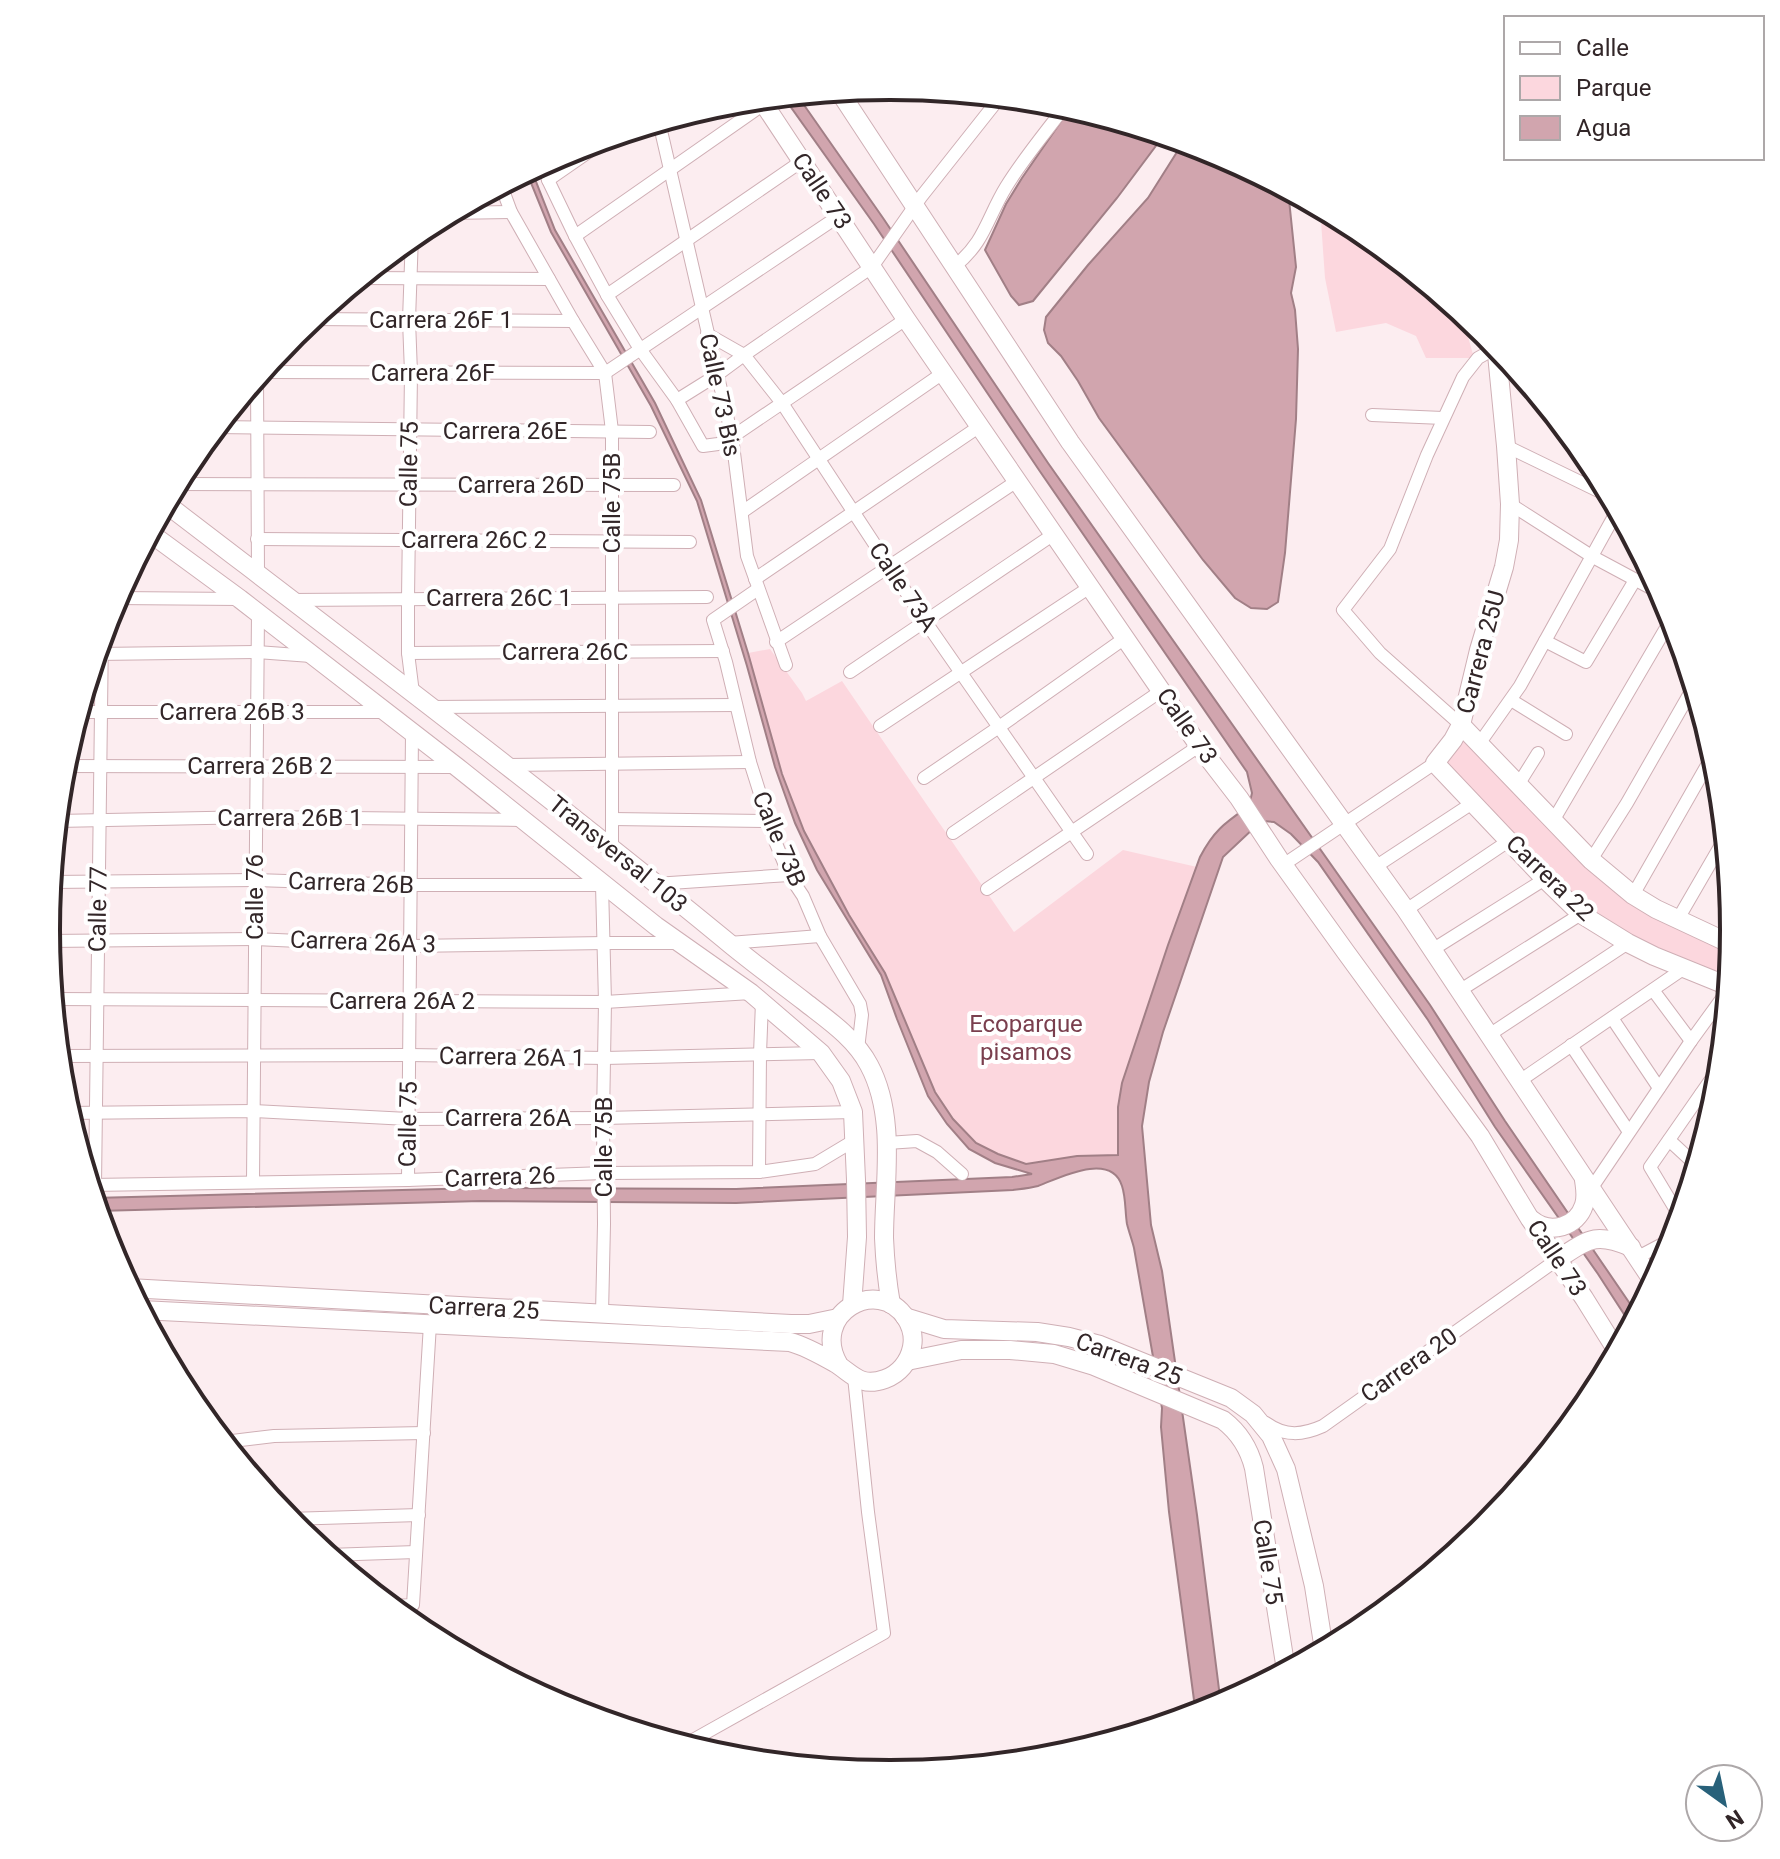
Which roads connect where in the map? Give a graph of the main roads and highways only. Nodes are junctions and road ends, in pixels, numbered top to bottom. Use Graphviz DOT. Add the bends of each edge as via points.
graph roads {
  1 [pos="845,101"];
  2 [pos="767,109"];
  3 [pos="1500,368"];
  4 [pos="174,510"];
  5 [pos="157,541"];
  6 [pos="1461,725"];
  7 [pos="1435,763"];
  8 [pos="1720,939"];
  9 [pos="749,959"];
  10 [pos="732,980"];
  11 [pos="1718,984"];
  12 [pos="1587,1188"];
  13 [pos="1538,1223"];
  14 [pos="1628,1248"];
  15 [pos="1565,1254"];
  16 [pos="1646,1272"];
  17 [pos="142,1289"];
  18 [pos="891,1304"];
  19 [pos="852,1305"];
  20 [pos="153,1311"];
  21 [pos="905,1317"];
  22 [pos="838,1318"];
  23 [pos="1611,1341"];
  24 [pos="907,1361"];
  25 [pos="839,1365"];
  26 [pos="1279,1451"];
  27 [pos="1250,1454"];
  28 [pos="1322,1638"];
  29 [pos="1284,1659"];
  1 -- 12 [label="main road" via="910,214 955,266 1070,442 1340,826 1406,910"];
  2 -- 13 [label="main road, Calle 73" via="876,261 906,319 1199,746 1265,838 1289,860"];
  3 -- 6 [label="main road, Carrera 25U" via="1509,540"];
  4 -- 9 [label="main road, Transversal 103"];
  5 -- 10 [label="main road, Transversal 103" via="240,599 602,885"];
  6 -- 7 [label="main road, Carrera 25U"];
  6 -- 8 [label="main road, Carrera 22" via="1591,860 1633,895"];
  7 -- 11 [label="main road, Carrera 22" via="1581,914 1628,943"];
  9 -- 10 [label="main road" via="749,976"];
  9 -- 18 [label="main road, Transversal 103" via="836,1026 870,1067 887,1143 884,1237"];
  10 -- 19 [label="main road, Transversal 103" via="821,1053 841,1081 853,1112 857,1237"];
  12 -- 13 [label="main road" via="1577,1217 1556,1229"];
  12 -- 14 [label="main road"];
  13 -- 15 [label="main road, Calle 73"];
  14 -- 15 [label="main road" via="1604,1238"];
  14 -- 16 [label="main road"];
  15 -- 23 [label="main road, Calle 73"];
  17 -- 22 [label="main road, Carrera 25" via="791,1324"];
  18 -- 19 [label="main road" via="872,1300"];
  18 -- 21 [label="main road, Carrera 25"];
  19 -- 22 [label="main road"];
  20 -- 25 [label="main road, Carrera 25" via="790,1342"];
  21 -- 24 [label="main road" via="912,1339"];
  21 -- 26 [label="main road, Carrera 25" via="944,1329 1037,1332 1100,1345 1231,1398 1253,1414"];
  22 -- 25 [label="main road" via="831,1342"];
  24 -- 25 [label="main road, Carrera 25" via="897,1373 867,1381"];
  24 -- 27 [label="main road, Carrera 25" via="950,1351 1054,1354 1223,1420"];
  26 -- 28 [label="main road, Calle 75"];
  27 -- 29 [label="main road, Calle 75"];
}
